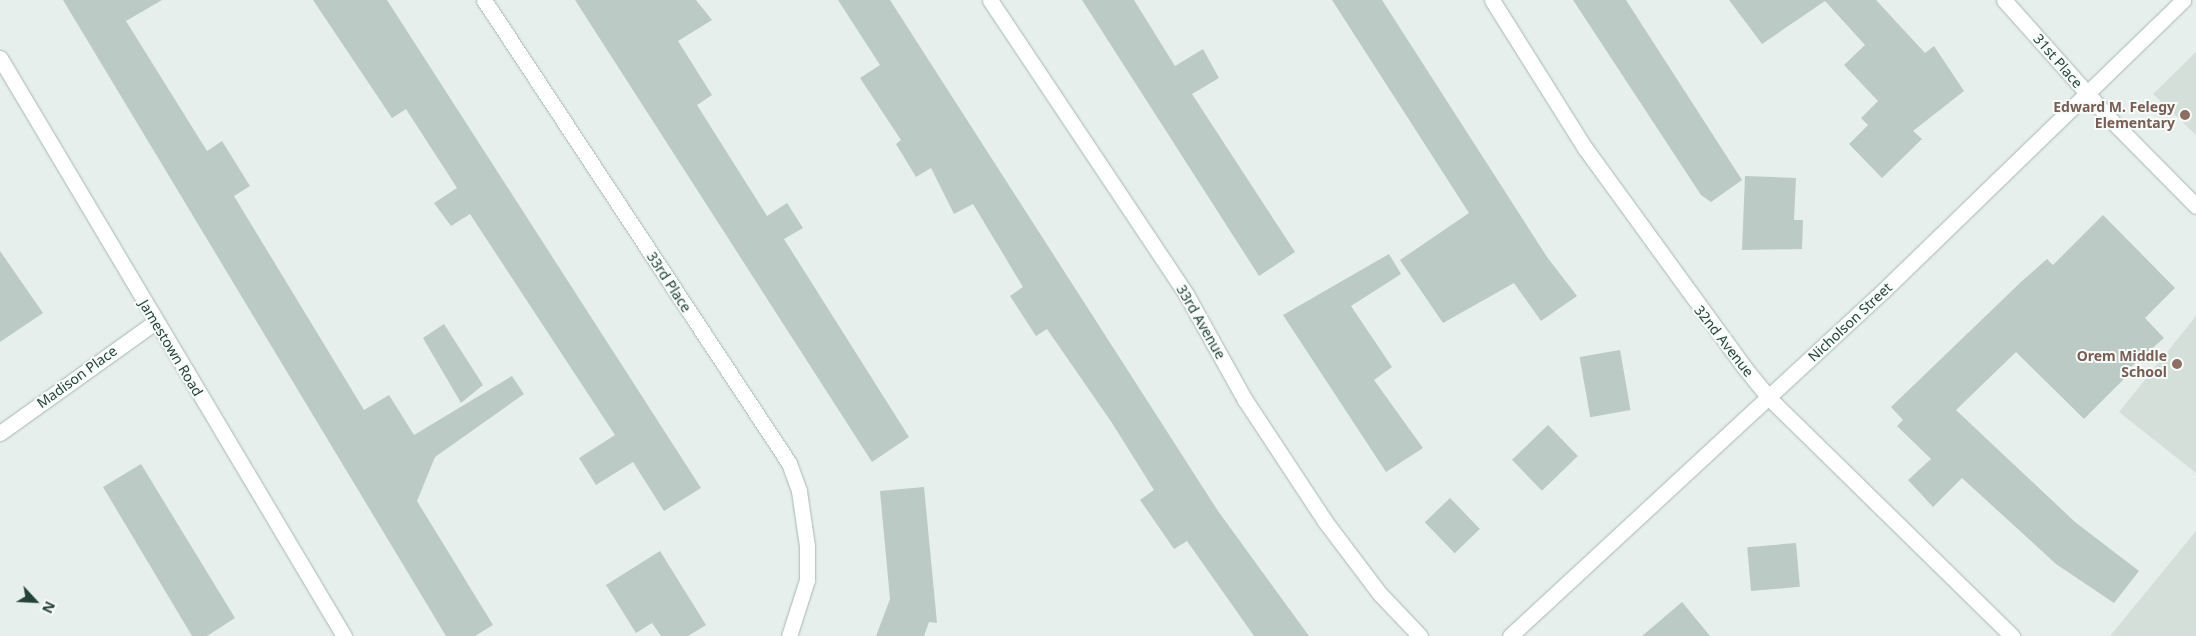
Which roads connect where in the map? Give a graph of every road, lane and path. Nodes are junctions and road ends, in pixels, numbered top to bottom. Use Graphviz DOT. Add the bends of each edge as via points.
graph roads {
  1 [pos="484,0"];
  2 [pos="990,0"];
  3 [pos="1492,0"];
  4 [pos="2004,0"];
  5 [pos="2183,0"];
  6 [pos="0,58"];
  7 [pos="2088,95"];
  8 [pos="2196,206"];
  9 [pos="155,322"];
  10 [pos="1768,397"];
  11 [pos="0,433"];
  12 [pos="344,636"];
  13 [pos="789,636"];
  14 [pos="1420,636"];
  15 [pos="1510,636"];
  16 [pos="2012,636"];
  1 -- 13 [label="street, 33rd Place" via="788,463 804,522 807,580"];
  2 -- 14 [label="street, 33rd Avenue" via="1186,294 1245,400 1324,520 1380,594"];
  3 -- 10 [label="street, 32nd Avenue" via="1639,225"];
  4 -- 7 [label="street, 31st Place"];
  5 -- 7 [label="street, Nicholson Street"];
  6 -- 9 [label="street, Jamestown Road"];
  7 -- 8 [label="street, 31st Place"];
  7 -- 10 [label="street, Nicholson Street"];
  9 -- 11 [label="street, Madison Place"];
  9 -- 12 [label="street, Jamestown Road"];
  10 -- 15 [label="street, Nicholson Street"];
  10 -- 16 [label="street, 32nd Avenue"];
}
